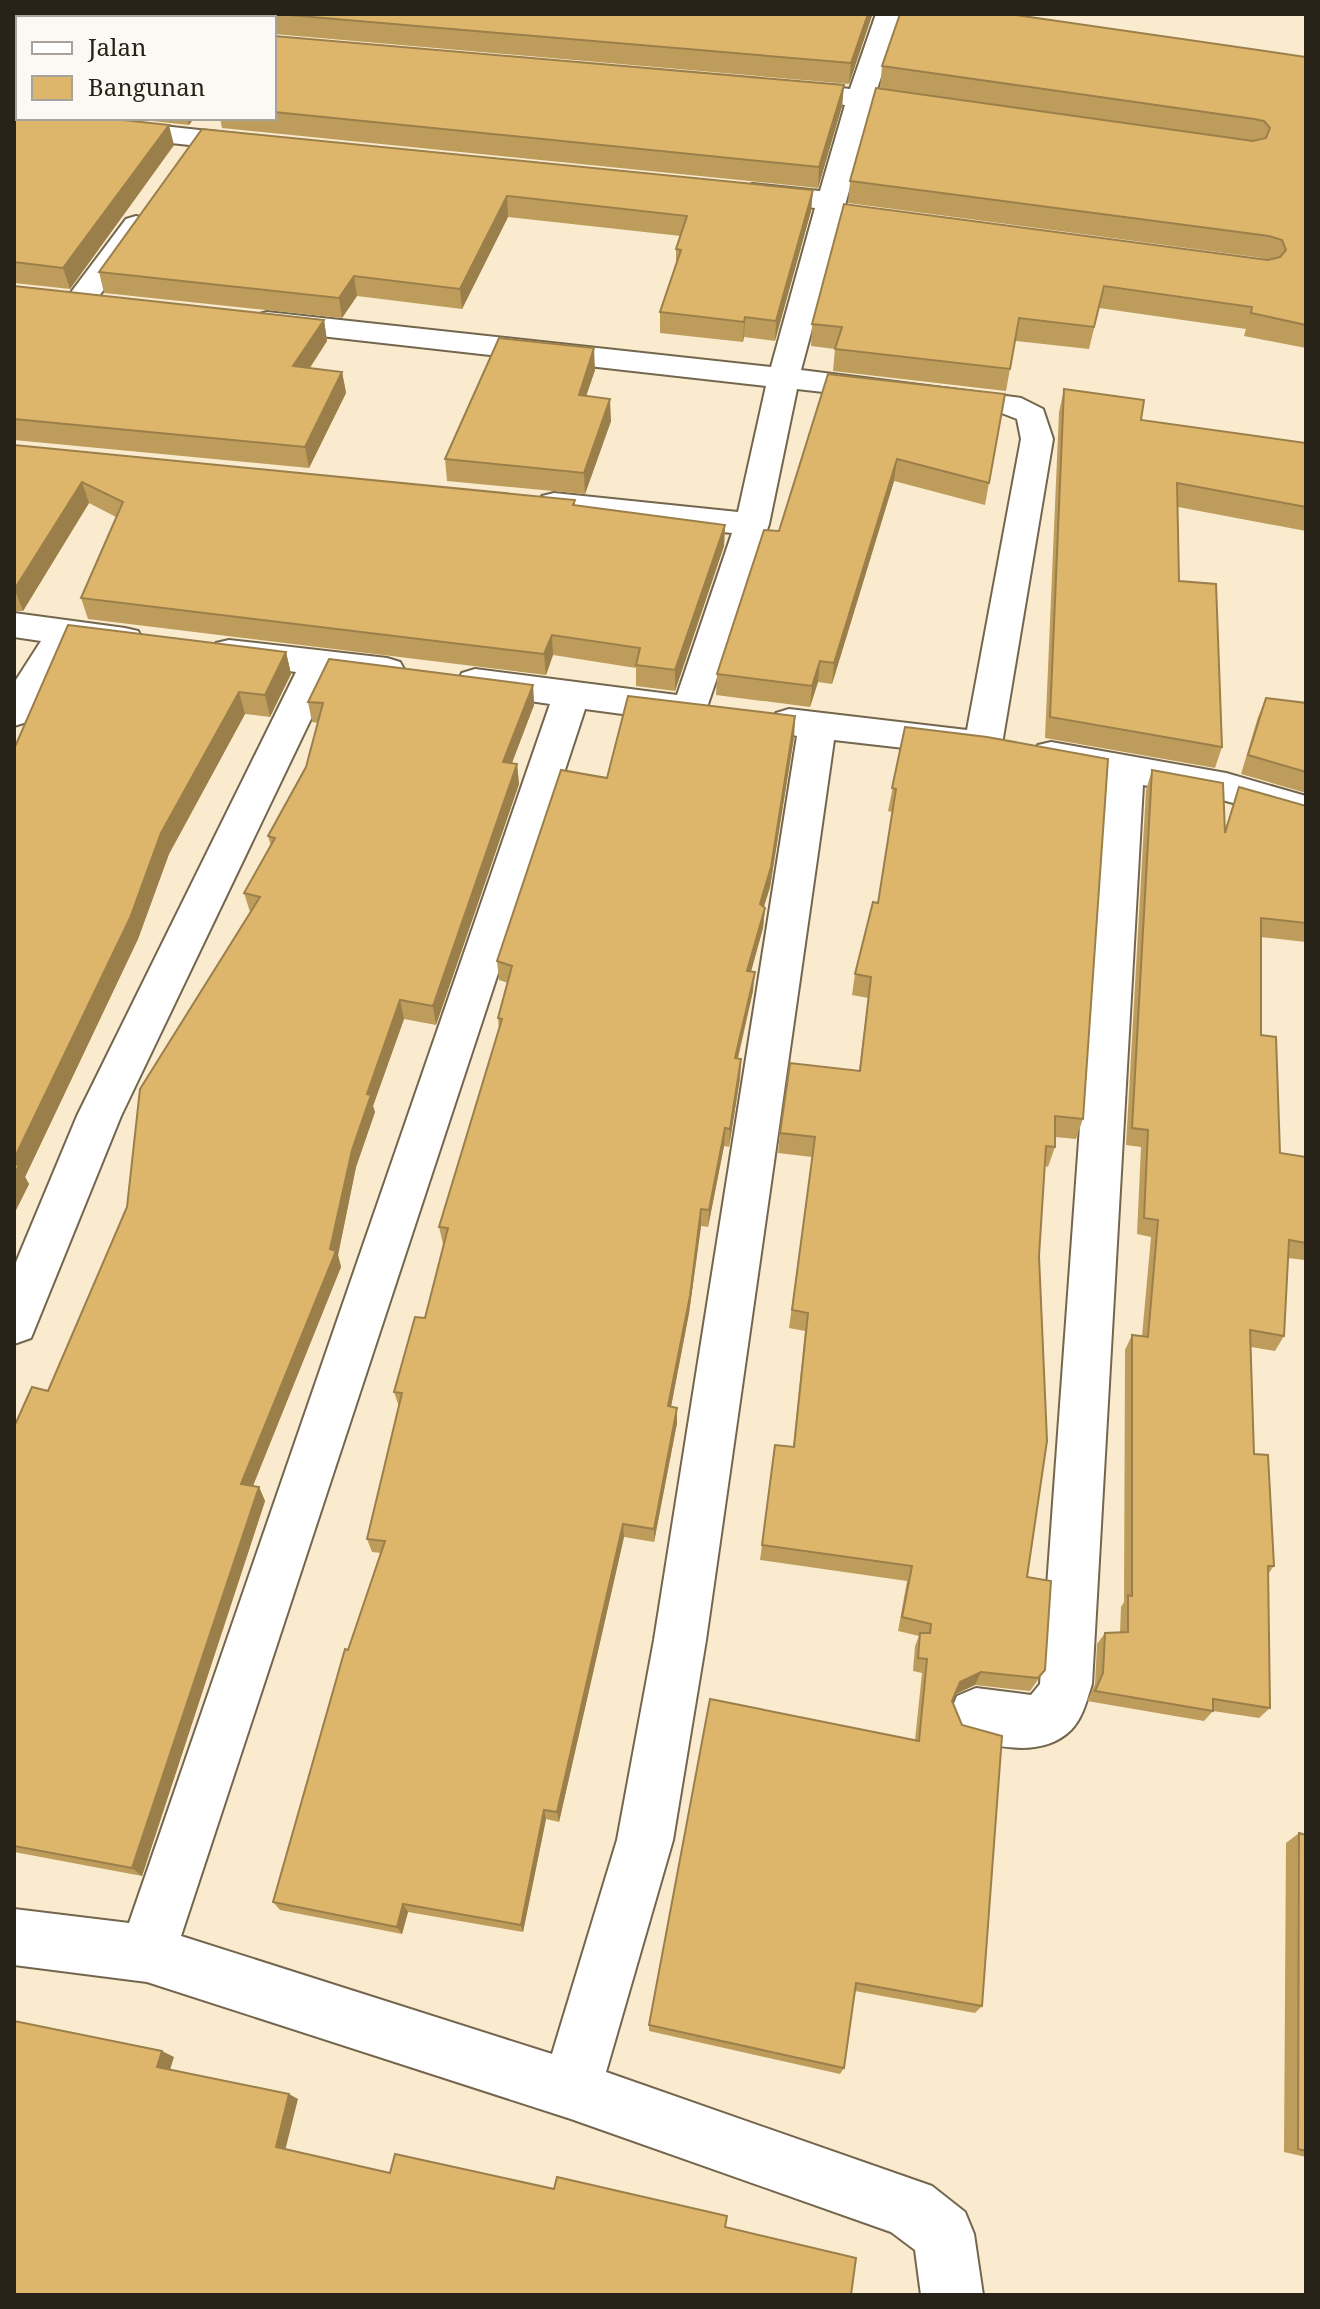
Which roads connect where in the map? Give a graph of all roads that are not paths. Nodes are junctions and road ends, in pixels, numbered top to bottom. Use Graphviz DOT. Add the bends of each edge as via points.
graph roads {
  1 [pos="889,14"];
  2 [pos="750,87"];
  3 [pos="861,96"];
  4 [pos="953,110"];
  5 [pos="16,118"];
  6 [pos="54,120"];
  7 [pos="14,125"];
  8 [pos="205,128"];
  9 [pos="278,147"];
  10 [pos="180,164"];
  11 [pos="721,190"];
  12 [pos="153,201"];
  13 [pos="840,210"];
  14 [pos="112,304"];
  15 [pos="237,317"];
  16 [pos="784,376"];
  17 [pos="530,502"];
  18 [pos="752,524"];
  19 [pos="14,625"];
  20 [pos="64,632"];
  21 [pos="154,643"];
  22 [pos="199,649"];
  23 [pos="319,663"];
  24 [pos="572,694"];
  25 [pos="14,713"];
  26 [pos="761,719"];
  27 [pos="817,726"];
  28 [pos="983,744"];
  29 [pos="1125,767"];
  30 [pos="1306,810"];
  31 [pos="14,1323"];
  32 [pos="976,1715"];
  33 [pos="14,1937"];
  34 [pos="147,1954"];
  35 [pos="571,2089"];
  36 [pos="952,2295"];
  1 -- 3 [label="street"];
  2 -- 3 [label="street"];
  3 -- 4 [label="street"];
  3 -- 13 [label="street"];
  5 -- 7 [label="street"];
  6 -- 8 [label="street"];
  8 -- 9 [label="street"];
  8 -- 10 [label="street"];
  11 -- 13 [label="street"];
  12 -- 14 [label="street" via="67,299"];
  13 -- 16 [label="street"];
  15 -- 16 [label="street"];
  16 -- 18 [label="street"];
  16 -- 28 [label="street" via="1000,402 1024,408 1035,418 1037,439"];
  17 -- 18 [label="street"];
  18 -- 24 [label="street" via="704,711"];
  19 -- 20 [label="street"];
  20 -- 21 [label="street"];
  20 -- 25 [label="street"];
  22 -- 23 [label="street"];
  23 -- 24 [label="street"];
  23 -- 31 [label="street" via="99,1116"];
  24 -- 34 [label="street"];
  26 -- 27 [label="street"];
  27 -- 28 [label="street"];
  27 -- 35 [label="street" via="680,1640 645,1840"];
  28 -- 29 [label="street"];
  29 -- 30 [label="street"];
  29 -- 32 [label="street" via="1066,1684 1053,1711 1030,1724"];
  33 -- 34 [label="street"];
  34 -- 35 [label="street"];
  35 -- 36 [label="street" via="910,2208 943,2234"];
}
